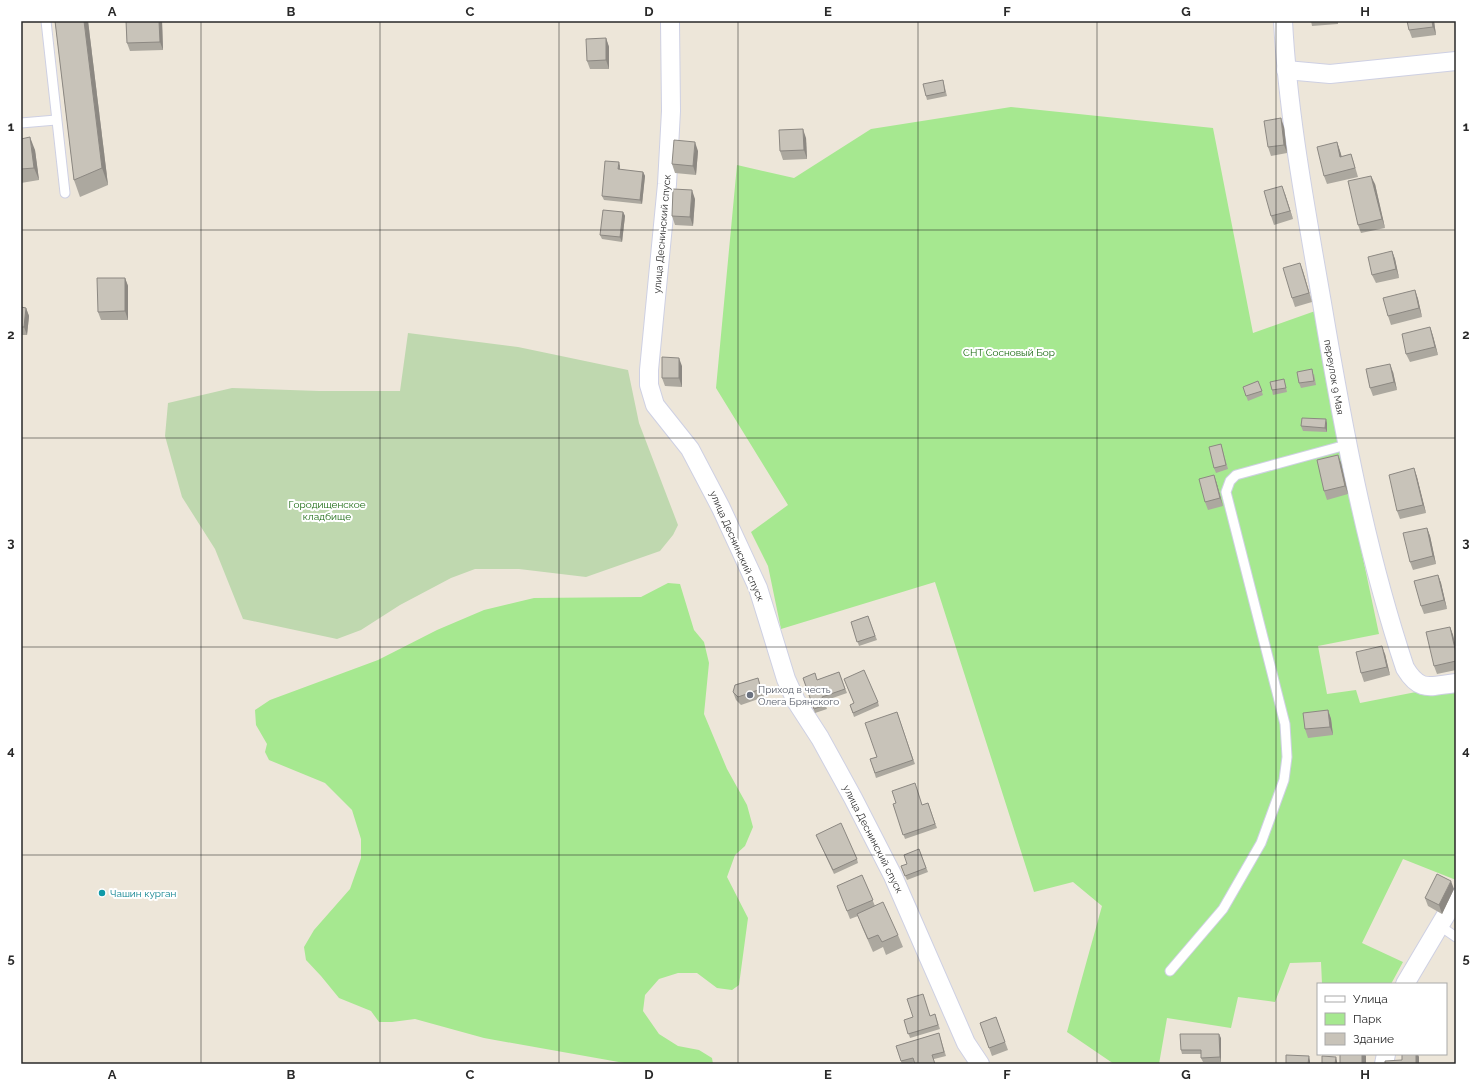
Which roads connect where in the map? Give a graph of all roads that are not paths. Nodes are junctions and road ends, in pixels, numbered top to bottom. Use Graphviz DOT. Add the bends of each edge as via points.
graph roads {
  1 [pos="46,21"];
  2 [pos="670,21"];
  3 [pos="1283,21"];
  4 [pos="1456,61"];
  5 [pos="1286,70"];
  6 [pos="56,120"];
  7 [pos="21,123"];
  8 [pos="65,193"];
  9 [pos="1346,445"];
  10 [pos="1456,683"];
  11 [pos="1456,898"];
  12 [pos="1440,926"];
  13 [pos="1456,937"];
  14 [pos="1170,971"];
  15 [pos="1405,983"];
  16 [pos="980,1064"];
  1 -- 6 [label="lane"];
  2 -- 16 [label="street, улица Деснинский спуск" via="671,111 667,184 649,385 655,405 690,449 721,508 758,588 786,679 796,701 853,798 892,876 966,1043"];
  3 -- 5 [label="street, переулок 9 Мая"];
  4 -- 5 [label="street" via="1330,74"];
  5 -- 9 [label="street, переулок 9 Мая" via="1303,196"];
  6 -- 7 [label="lane"];
  6 -- 8 [label="lane"];
  9 -- 10 [label="street, переулок 9 Мая" via="1376,577 1405,668 1413,681 1420,686"];
  9 -- 14 [label="lane" via="1236,475 1228,486 1226,492 1285,724 1287,757 1284,780 1261,843 1223,909"];
  11 -- 12 [label="street"];
  12 -- 13 [label="lane"];
  12 -- 15 [label="street"];
}
